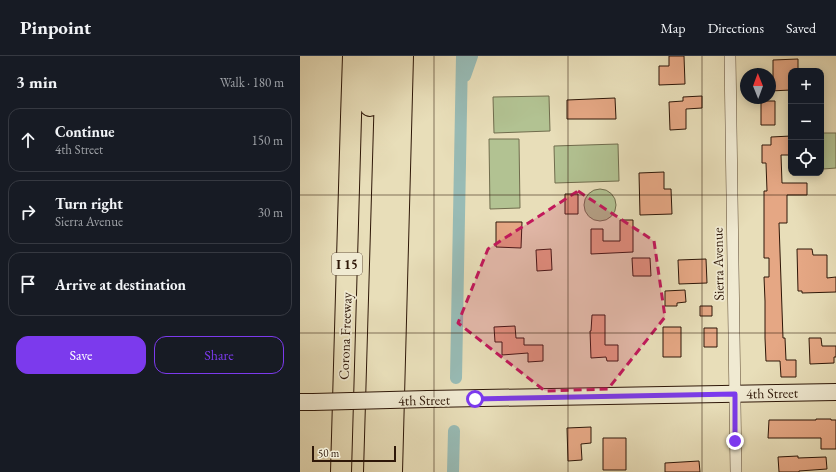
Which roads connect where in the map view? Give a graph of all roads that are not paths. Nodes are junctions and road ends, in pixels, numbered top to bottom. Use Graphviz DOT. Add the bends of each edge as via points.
graph roads {
  1 [pos="353,56"];
  2 [pos="371,56"];
  3 [pos="386,56"];
  4 [pos="403,56"];
  5 [pos="730,56"];
  6 [pos="836,392"];
  7 [pos="735,394"];
  8 [pos="306,402"];
  9 [pos="341,472"];
  10 [pos="361,472"];
  11 [pos="374,472"];
  12 [pos="392,472"];
  13 [pos="736,472"];
  1 -- 9 [label="highway, Corona Freeway / I 15"];
  2 -- 10 [label="highway"];
  3 -- 11 [label="highway"];
  4 -- 12 [label="highway"];
  5 -- 7 [label="street, Sierra Avenue"];
  6 -- 7 [label="street, 4th Street"];
  7 -- 8 [label="street, 4th Street, bridge"];
  7 -- 13 [label="street, Sierra Avenue"];
}
